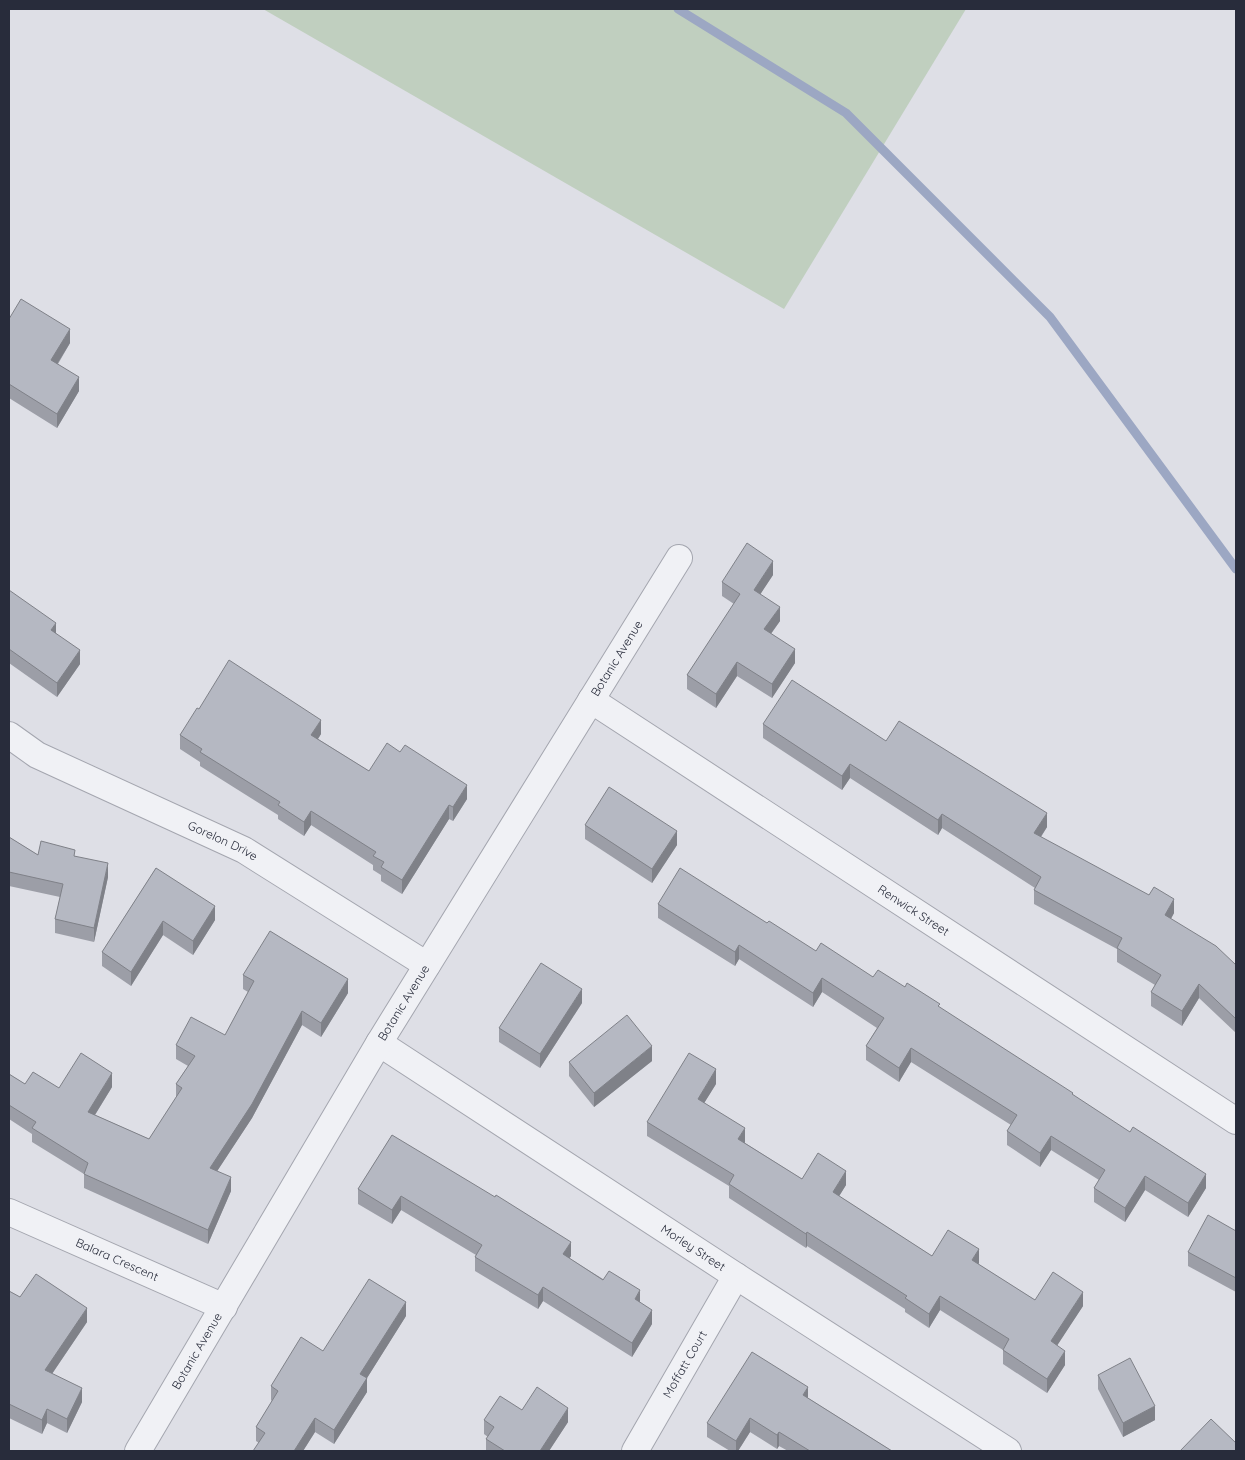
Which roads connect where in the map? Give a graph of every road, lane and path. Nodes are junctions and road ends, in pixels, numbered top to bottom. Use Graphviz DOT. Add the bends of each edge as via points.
graph roads {
  1 [pos="679,558"];
  2 [pos="591,700"];
  3 [pos="9,735"];
  4 [pos="428,965"];
  5 [pos="379,1043"];
  6 [pos="1236,1121"];
  7 [pos="9,1212"];
  8 [pos="736,1276"];
  9 [pos="224,1307"];
  10 [pos="138,1451"];
  11 [pos="635,1451"];
  12 [pos="1008,1451"];
  1 -- 2 [label="street, Botanic Avenue"];
  2 -- 4 [label="street, Botanic Avenue"];
  2 -- 6 [label="street, Renwick Street"];
  3 -- 4 [label="street, Gorelon Drive" via="37,755 244,850"];
  4 -- 5 [label="street, Botanic Avenue"];
  5 -- 8 [label="street, Morley Street"];
  5 -- 9 [label="street, Botanic Avenue"];
  7 -- 9 [label="street, Balara Crescent"];
  8 -- 11 [label="street, Moffatt Court"];
  8 -- 12 [label="street, Morley Street"];
  9 -- 10 [label="street, Botanic Avenue"];
}
